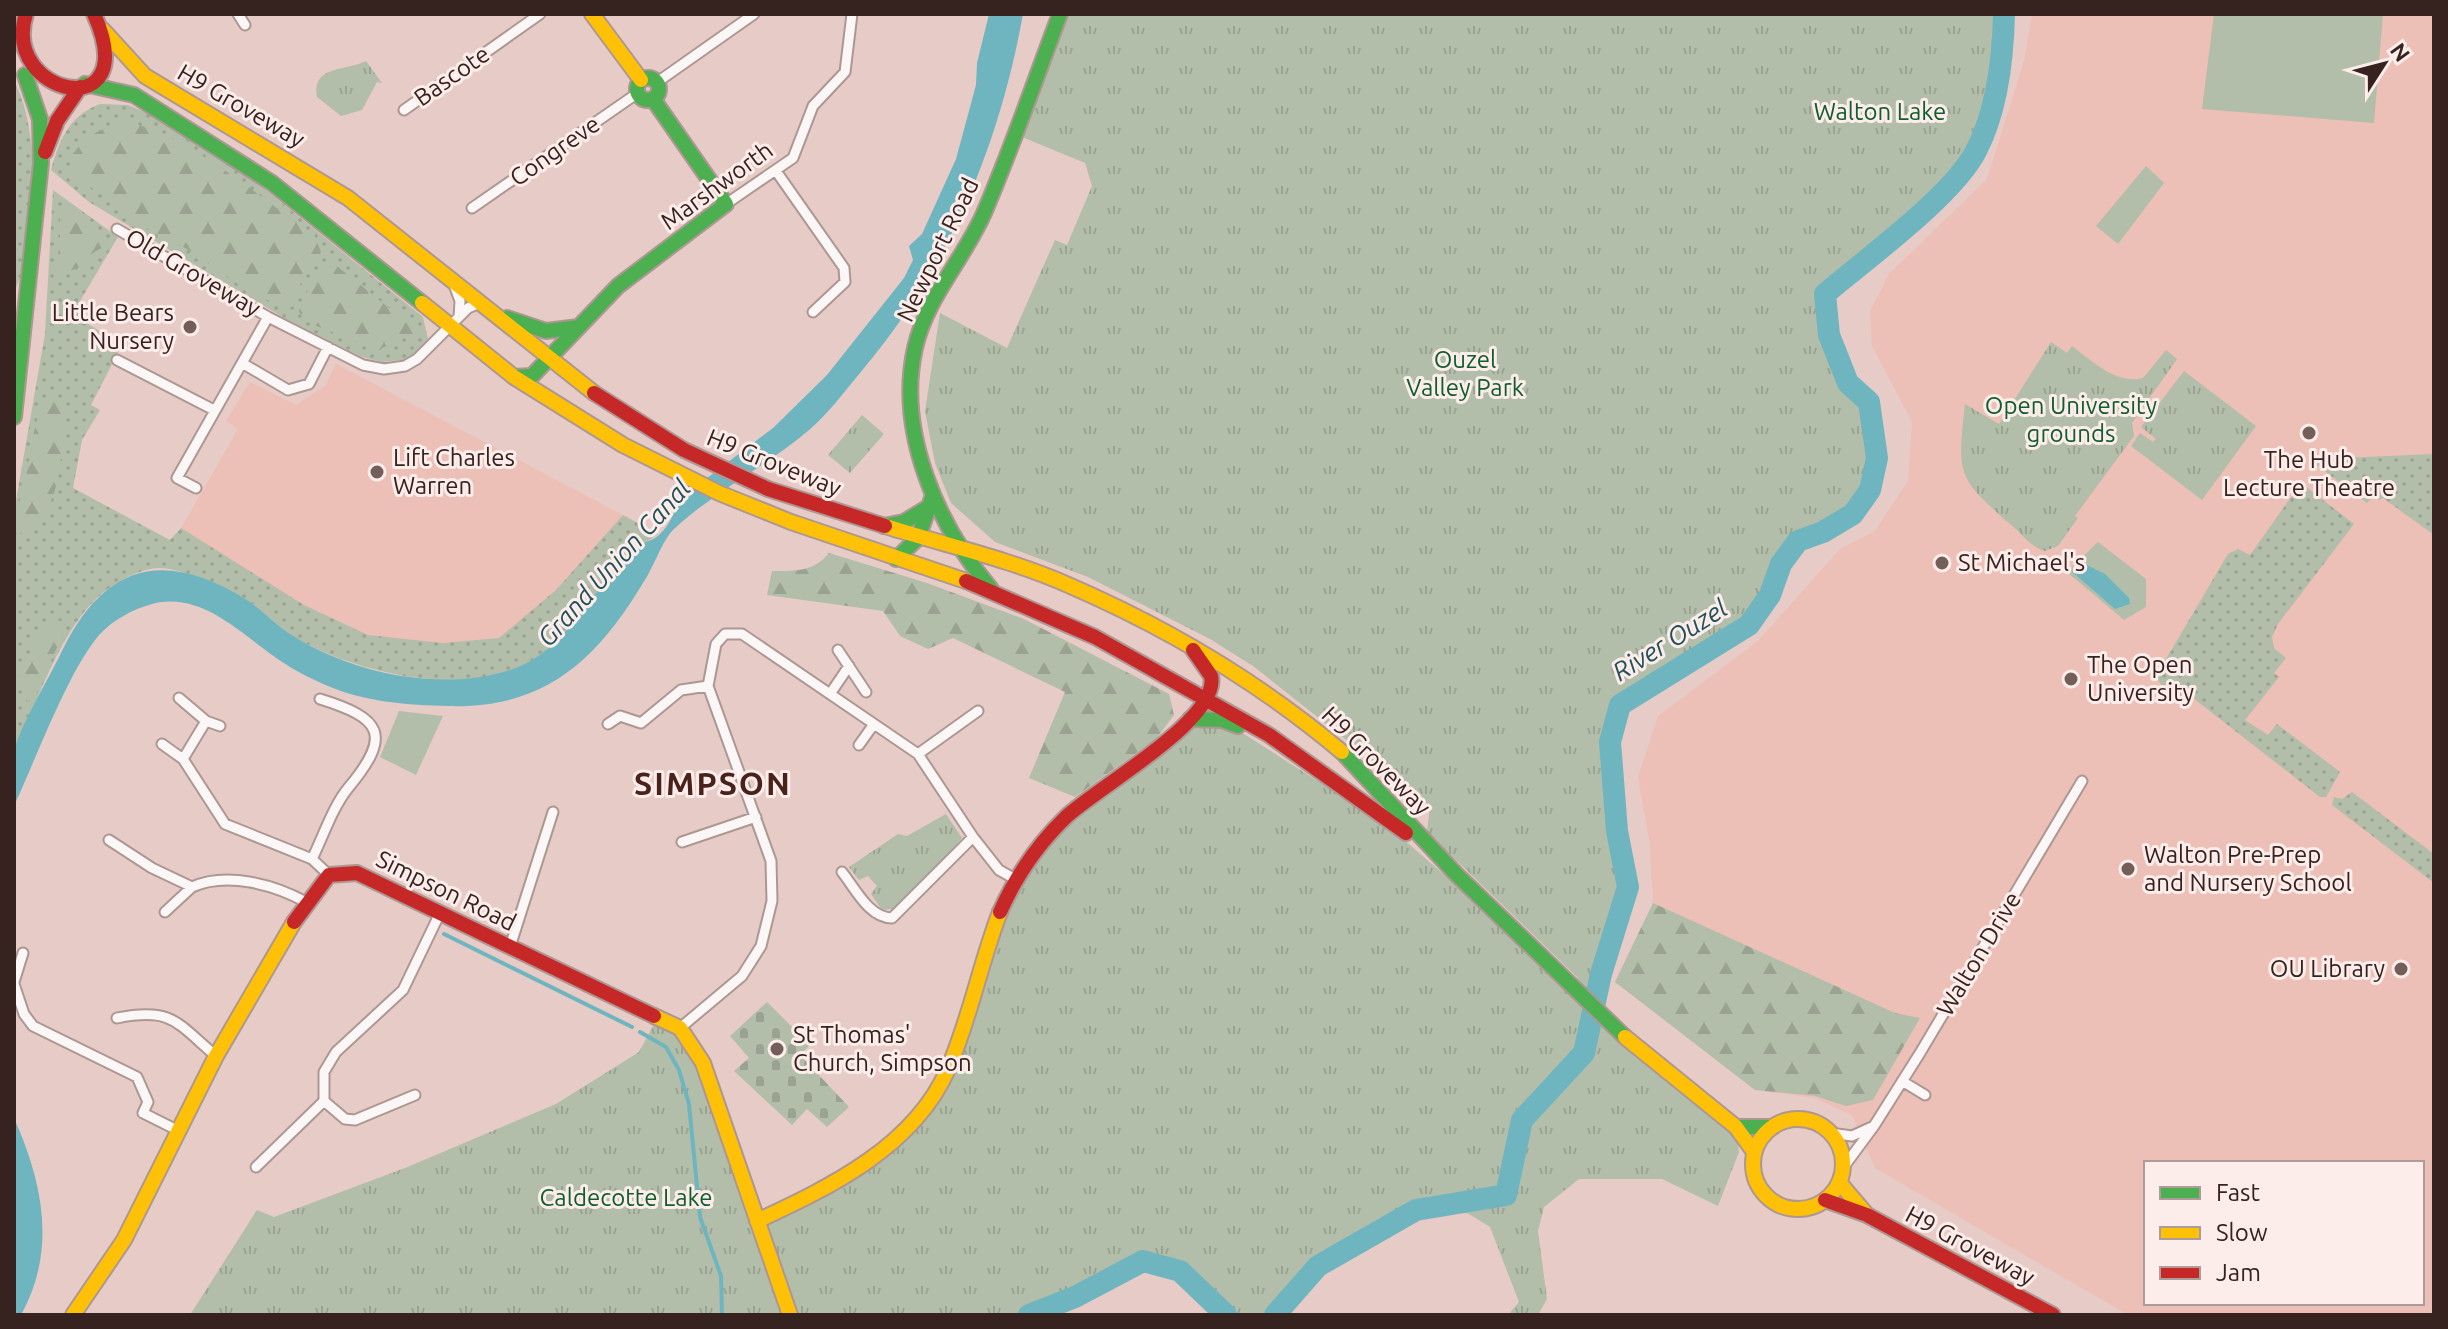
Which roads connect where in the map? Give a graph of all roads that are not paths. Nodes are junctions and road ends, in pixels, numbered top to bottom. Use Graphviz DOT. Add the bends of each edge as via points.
graph roads {
  1 [pos="26,14"];
  2 [pos="238,14"];
  3 [pos="540,14"];
  4 [pos="592,14"];
  5 [pos="754,14"];
  6 [pos="852,14"];
  7 [pos="1060,14"];
  8 [pos="99,20"];
  9 [pos="245,25"];
  10 [pos="19,65"];
  11 [pos="649,82"];
  12 [pos="82,85"];
  13 [pos="646,97"];
  14 [pos="404,110"];
  15 [pos="41,163"];
  16 [pos="776,171"];
  17 [pos="726,204"];
  18 [pos="472,208"];
  19 [pos="117,229"];
  20 [pos="449,275"];
  21 [pos="487,307"];
  22 [pos="813,312"];
  23 [pos="268,317"];
  24 [pos="454,322"];
  25 [pos="580,327"];
  26 [pos="527,334"];
  27 [pos="328,347"];
  28 [pos="117,360"];
  29 [pos="242,363"];
  30 [pos="546,364"];
  31 [pos="511,375"];
  32 [pos="556,404"];
  33 [pos="15,408"];
  34 [pos="214,410"];
  35 [pos="196,488"];
  36 [pos="930,501"];
  37 [pos="884,527"];
  38 [pos="918,538"];
  39 [pos="966,551"];
  40 [pos="896,559"];
  41 [pos="993,591"];
  42 [pos="1184,641"];
  43 [pos="838,650"];
  44 [pos="849,666"];
  45 [pos="1245,677"];
  46 [pos="1213,684"];
  47 [pos="708,686"];
  48 [pos="1194,691"];
  49 [pos="866,692"];
  50 [pos="830,694"];
  51 [pos="179,698"];
  52 [pos="320,699"];
  53 [pos="1208,700"];
  54 [pos="978,711"];
  55 [pos="206,721"];
  56 [pos="608,724"];
  57 [pos="874,724"];
  58 [pos="1184,724"];
  59 [pos="220,726"];
  60 [pos="162,744"];
  61 [pos="859,745"];
  62 [pos="918,754"];
  63 [pos="183,759"];
  64 [pos="1326,773"];
  65 [pos="2082,781"];
  66 [pos="553,812"];
  67 [pos="756,817"];
  68 [pos="973,837"];
  69 [pos="109,840"];
  70 [pos="682,842"];
  71 [pos="312,859"];
  72 [pos="842,872"];
  73 [pos="1456,874"];
  74 [pos="329,875"];
  75 [pos="1015,879"];
  76 [pos="192,887"];
  77 [pos="306,902"];
  78 [pos="165,912"];
  79 [pos="440,913"];
  80 [pos="510,947"];
  81 [pos="23,953"];
  82 [pos="14,983"];
  83 [pos="117,1018"];
  84 [pos="680,1028"];
  85 [pos="216,1056"];
  86 [pos="1902,1081"];
  87 [pos="415,1095"];
  88 [pos="1925,1095"];
  89 [pos="324,1101"];
  90 [pos="1874,1126"];
  91 [pos="1736,1127"];
  92 [pos="1773,1127"];
  93 [pos="177,1130"];
  94 [pos="1830,1133"];
  95 [pos="1754,1152"];
  96 [pos="256,1167"];
  97 [pos="1841,1175"];
  98 [pos="1825,1200"];
  99 [pos="1867,1215"];
  100 [pos="757,1221"];
  101 [pos="2045,1313"];
  102 [pos="73,1315"];
  103 [pos="790,1315"];
  1 -- 10 [label="street" via="14,40"];
  2 -- 9 [label="street"];
  3 -- 14 [label="street, Bascote"];
  4 -- 11 [label="street"];
  5 -- 11 [label="street"];
  6 -- 16 [label="street, Marshworth" via="845,72 813,106 793,158"];
  7 -- 36 [label="street, Newport Road" via="983,215 932,305 915,348 910,413"];
  8 -- 12 [label="street" via="104,60"];
  8 -- 20 [label="street, H9 Groveway" via="145,76 304,169"];
  10 -- 12 [label="street, H9 Groveway" via="34,83 57,91"];
  10 -- 15 [label="street" via="40,119"];
  11 -- 13 [label="street" via="659,90"];
  12 -- 15 [label="street" via="57,121"];
  12 -- 24 [label="street, H9 Groveway" via="134,95 272,183"];
  13 -- 17 [label="street"];
  13 -- 18 [label="street, Congreve" via="632,97"];
  15 -- 33 [label="street"];
  16 -- 17 [label="street, Marshworth"];
  16 -- 22 [label="street" via="830,256 844,268 845,282"];
  17 -- 25 [label="street, Marshworth" via="640,268"];
  19 -- 23 [label="street, Old Groveway"];
  20 -- 21 [label="street, H9 Groveway"];
  20 -- 24 [label="street" via="460,301"];
  21 -- 24 [label="street, Old Groveway"];
  21 -- 26 [label="street, H9 Groveway"];
  23 -- 27 [label="street, Old Groveway"];
  23 -- 29 [label="street, Old Groveway"];
  24 -- 27 [label="street, Old Groveway" via="405,366 363,365"];
  24 -- 31 [label="street, H9 Groveway" via="478,350"];
  25 -- 26 [label="street"];
  25 -- 30 [label="street, Marshworth"];
  26 -- 30 [label="street, H9 Groveway"];
  27 -- 29 [label="street" via="309,384 288,390"];
  28 -- 34 [label="street"];
  29 -- 34 [label="street, Old Groveway"];
  30 -- 31 [label="street" via="532,376"];
  30 -- 32 [label="street" via="545,386"];
  30 -- 37 [label="street, H9 Groveway" via="684,450 805,502"];
  31 -- 32 [label="street, H9 Groveway"];
  32 -- 40 [label="street, H9 Groveway" via="666,467 791,522"];
  34 -- 35 [label="street, Old Groveway" via="177,478"];
  36 -- 37 [label="street" via="904,522"];
  36 -- 38 [label="street"];
  36 -- 39 [label="street, Newport Road"];
  37 -- 38 [label="street, H9 Groveway"];
  38 -- 39 [label="street, H9 Groveway"];
  38 -- 40 [label="street"];
  39 -- 41 [label="street, Newport Road"];
  39 -- 42 [label="street, H9 Groveway" via="1064,583"];
  40 -- 41 [label="street, H9 Groveway"];
  41 -- 48 [label="street, H9 Groveway" via="1095,637"];
  42 -- 45 [label="street, H9 Groveway"];
  42 -- 46 [label="street" via="1203,661"];
  43 -- 44 [label="street"];
  44 -- 49 [label="street"];
  44 -- 50 [label="street"];
  45 -- 46 [label="street"];
  45 -- 73 [label="street, H9 Groveway" via="1343,753"];
  46 -- 48 [label="street"];
  46 -- 53 [label="street"];
  47 -- 50 [label="street" via="716,644 733,632"];
  47 -- 56 [label="street" via="681,690 641,723 620,716"];
  47 -- 67 [label="street"];
  48 -- 53 [label="street, H9 Groveway"];
  48 -- 58 [label="street"];
  50 -- 57 [label="street"];
  51 -- 55 [label="street"];
  52 -- 71 [label="street" via="364,715 375,737 366,769 349,787"];
  53 -- 58 [label="street"];
  53 -- 64 [label="street, H9 Groveway"];
  54 -- 62 [label="street"];
  55 -- 59 [label="street"];
  55 -- 63 [label="street"];
  57 -- 61 [label="street"];
  57 -- 62 [label="street"];
  58 -- 64 [label="street" via="1235,724 1295,761"];
  58 -- 75 [label="street" via="1065,817"];
  60 -- 63 [label="street"];
  62 -- 68 [label="street"];
  63 -- 71 [label="street" via="225,824"];
  64 -- 73 [label="street, H9 Groveway"];
  65 -- 86 [label="street, Walton Drive"];
  66 -- 80 [label="street"];
  67 -- 70 [label="street"];
  67 -- 84 [label="street" via="771,861 772,901 765,936 742,976"];
  68 -- 72 [label="street" via="892,918 871,910"];
  68 -- 75 [label="street" via="999,870"];
  69 -- 76 [label="street"];
  71 -- 74 [label="street"];
  73 -- 91 [label="street, H9 Groveway" via="1633,1045"];
  74 -- 77 [label="street"];
  74 -- 79 [label="street, Simpson Road" via="357,873"];
  75 -- 100 [label="street" via="992,928 960,1041 921,1114 866,1165"];
  76 -- 77 [label="street" via="203,882 262,884"];
  76 -- 78 [label="street"];
  77 -- 85 [label="street"];
  79 -- 80 [label="street, Simpson Road"];
  79 -- 89 [label="street" via="403,990 336,1052 324,1072"];
  80 -- 84 [label="street, Simpson Road"];
  81 -- 82 [label="street"];
  82 -- 93 [label="street" via="33,1026 137,1077 148,1102 143,1113"];
  83 -- 85 [label="street" via="149,1012 168,1016"];
  84 -- 100 [label="street" via="703,1063"];
  85 -- 93 [label="street"];
  86 -- 88 [label="street"];
  86 -- 90 [label="street, Walton Drive"];
  87 -- 89 [label="street" via="355,1120 345,1119"];
  89 -- 96 [label="street"];
  90 -- 94 [label="street" via="1852,1136"];
  90 -- 97 [label="street, Walton Drive"];
  91 -- 92 [label="street"];
  91 -- 95 [label="street, H9 Groveway"];
  92 -- 94 [label="street" via="1802,1120"];
  92 -- 95 [label="street"];
  93 -- 102 [label="street" via="124,1240"];
  94 -- 97 [label="street" via="1839,1146"];
  95 -- 98 [label="street" via="1755,1178 1769,1199 1793,1209"];
  97 -- 98 [label="street"];
  97 -- 99 [label="street, H9 Groveway"];
  98 -- 99 [label="street, H9 Groveway"];
  99 -- 101 [label="street, H9 Groveway"];
  100 -- 103 [label="street"];
}
